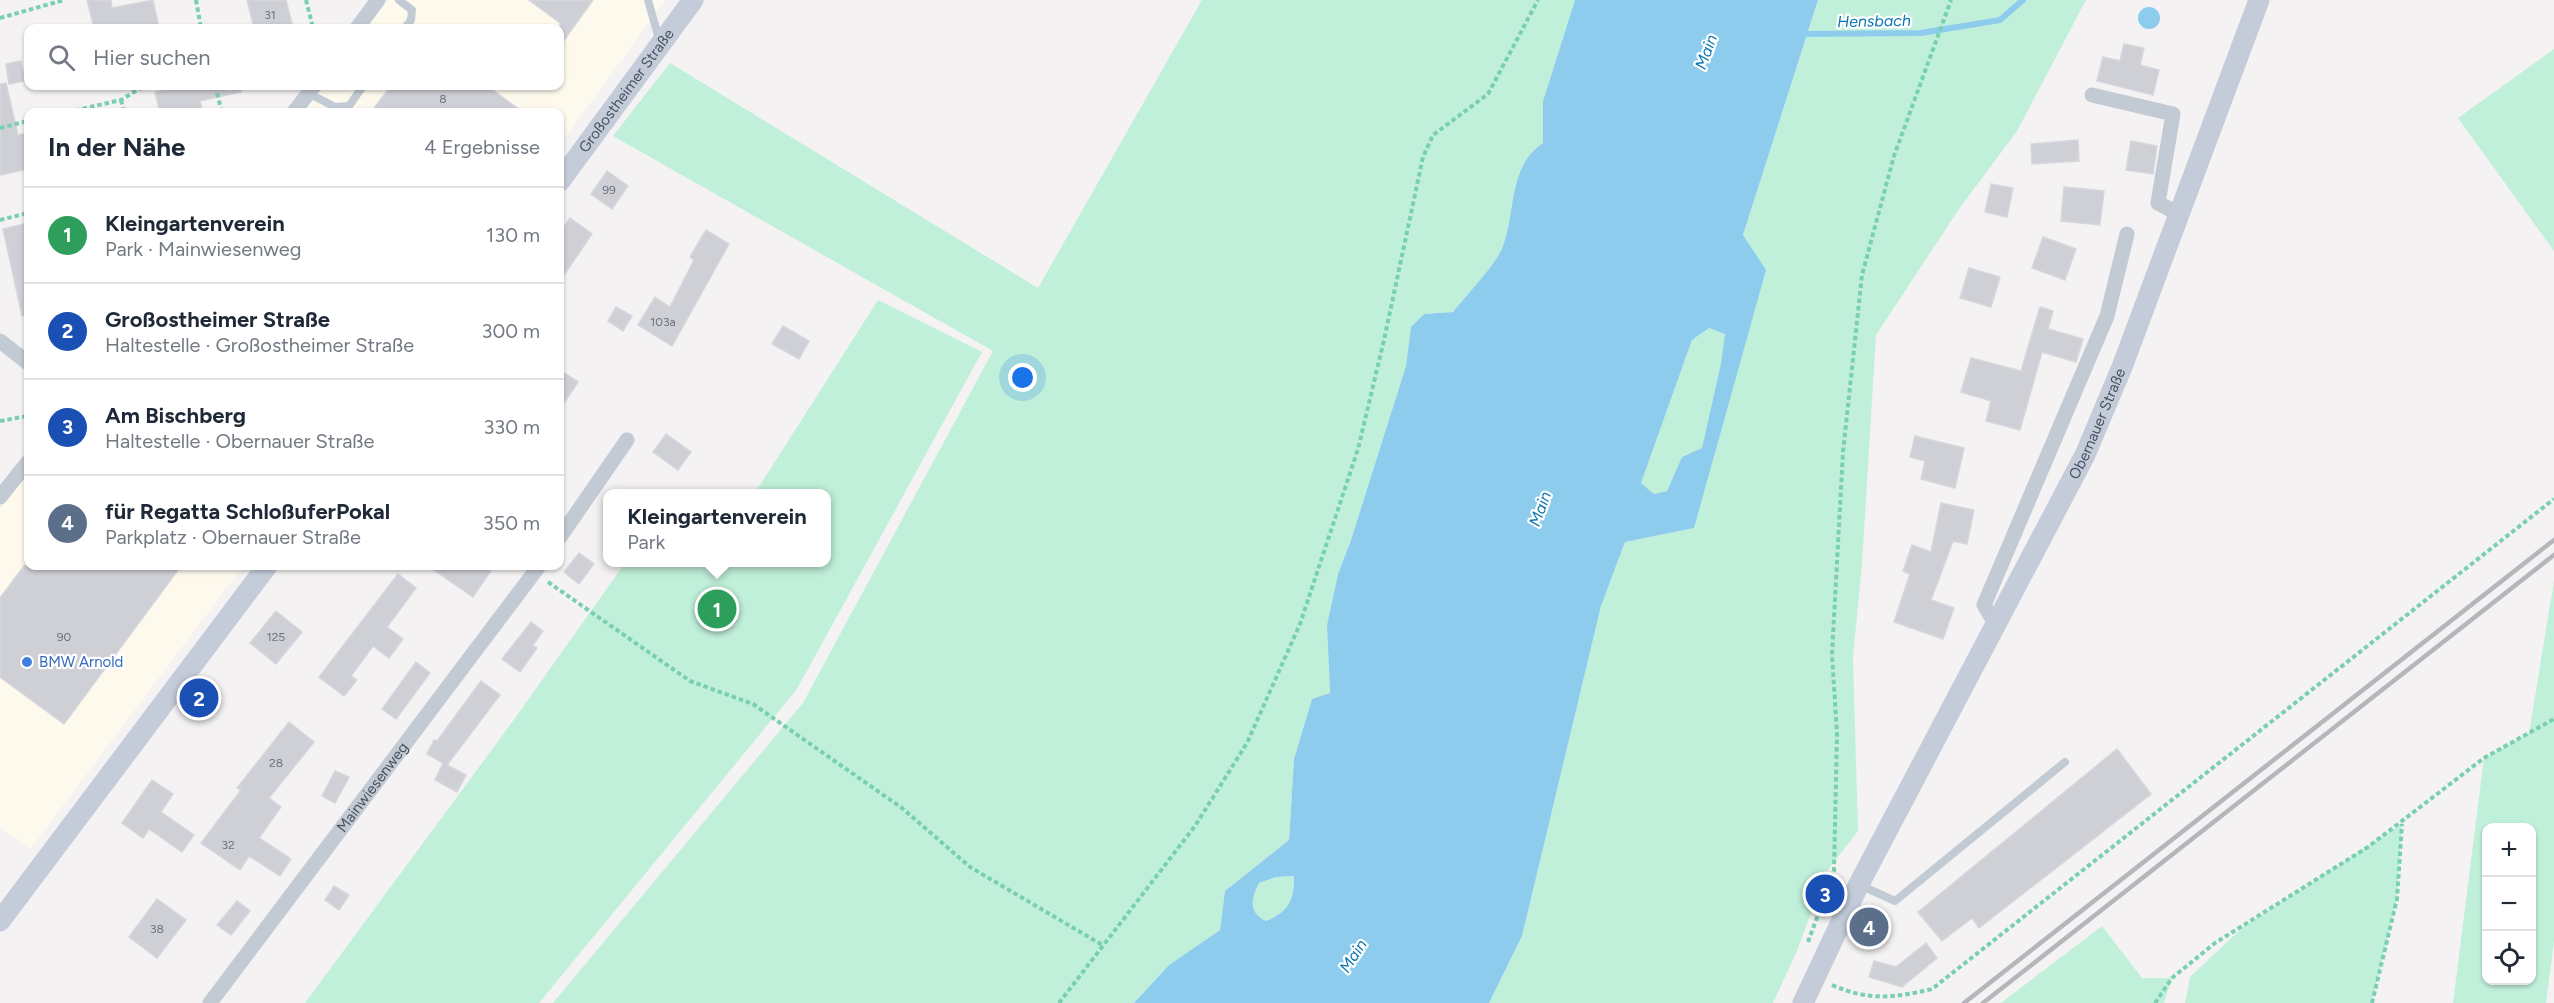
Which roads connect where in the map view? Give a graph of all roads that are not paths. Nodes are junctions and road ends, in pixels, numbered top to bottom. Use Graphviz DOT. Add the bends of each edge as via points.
graph roads {
  1 [pos="378,0"];
  2 [pos="399,0"];
  3 [pos="648,0"];
  4 [pos="693,0"];
  5 [pos="2259,0"];
  6 [pos="360,24"];
  7 [pos="408,24"];
  8 [pos="661,44"];
  9 [pos="310,90"];
  10 [pos="312,90"];
  11 [pos="360,90"];
  12 [pos="2092,95"];
  13 [pos="297,108"];
  14 [pos="564,176"];
  15 [pos="2179,214"];
  16 [pos="2127,234"];
  17 [pos="0,340"];
  18 [pos="24,360"];
  19 [pos="627,440"];
  20 [pos="24,467"];
  21 [pos="0,497"];
  22 [pos="564,531"];
  23 [pos="264,570"];
  24 [pos="532,570"];
  25 [pos="1996,625"];
  26 [pos="2065,762"];
  27 [pos="1859,884"];
  28 [pos="0,921"];
  29 [pos="210,1003"];
  30 [pos="1803,1003"];
  1 -- 6 [label="street"];
  2 -- 7 [label="lane" via="412,10"];
  3 -- 8 [label="lane"];
  4 -- 8 [label="main road, Großostheimer Straße"];
  5 -- 15 [label="main road, Obernauer Straße"];
  8 -- 14 [label="main road, Großostheimer Straße"];
  9 -- 13 [label="street"];
  10 -- 11 [label="lane" via="335,107 349,106"];
  12 -- 15 [label="street" via="2173,114 2158,203"];
  15 -- 25 [label="main road, Obernauer Straße" via="2085,455"];
  16 -- 25 [label="street, Obernauer Straße" via="2107,316 1984,605"];
  17 -- 18 [label="street"];
  19 -- 22 [label="street"];
  20 -- 21 [label="street"];
  23 -- 28 [label="main road"];
  24 -- 29 [label="street, Mainwiesenweg"];
  25 -- 27 [label="main road, Obernauer Straße"];
  26 -- 27 [label="lane" via="1895,901"];
  27 -- 30 [label="main road, Obernauer Straße"];
}
